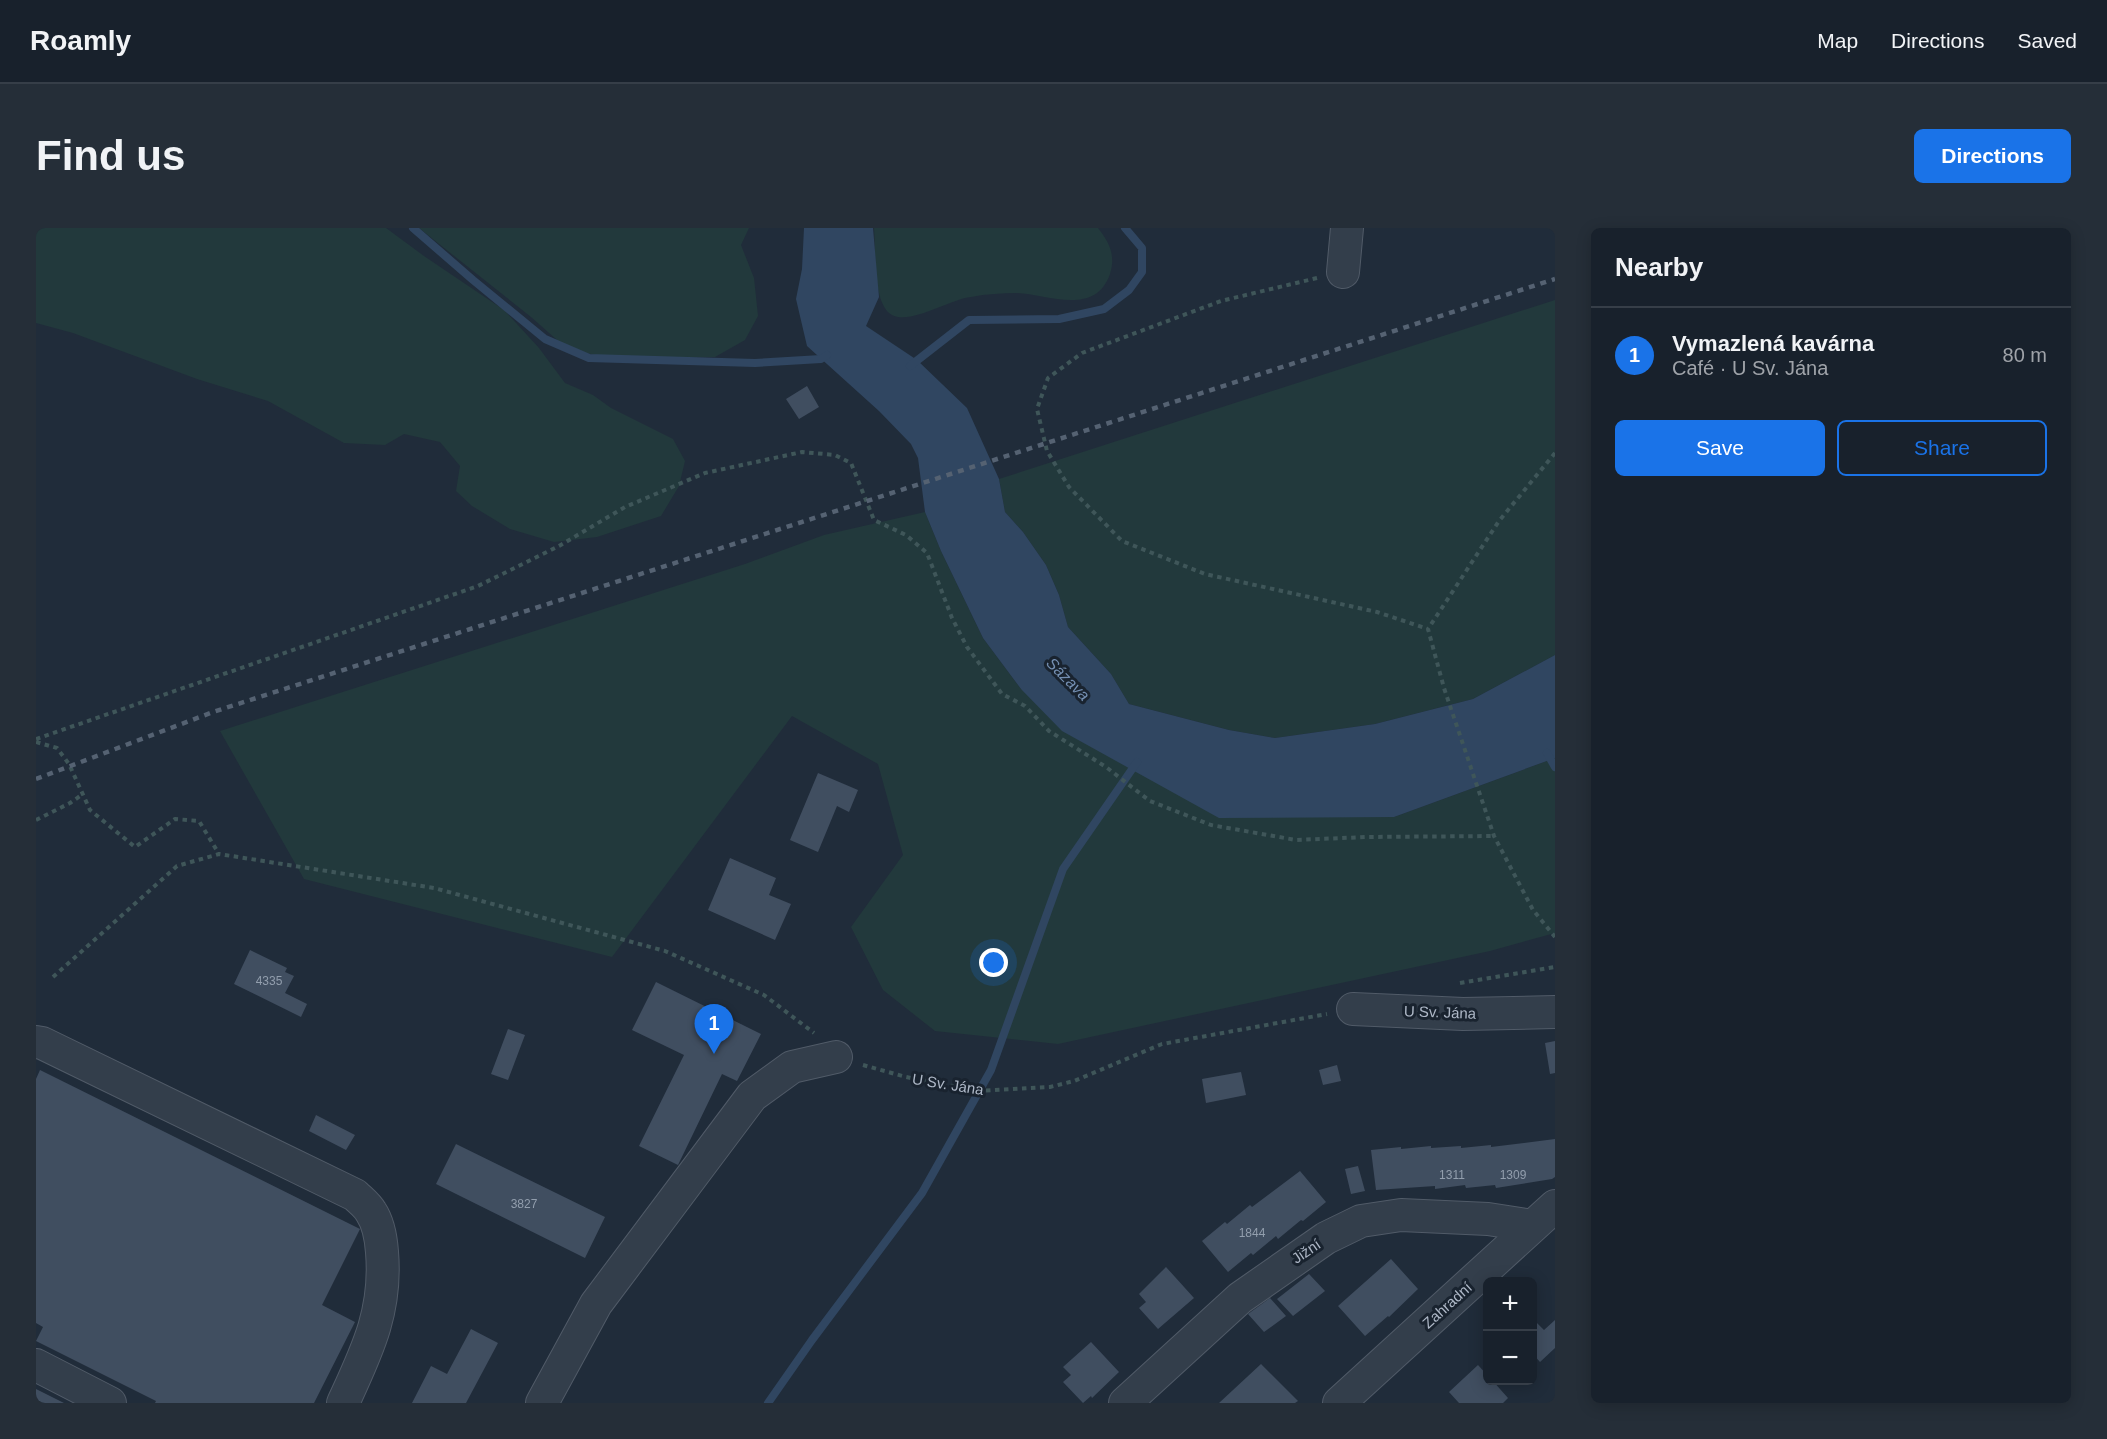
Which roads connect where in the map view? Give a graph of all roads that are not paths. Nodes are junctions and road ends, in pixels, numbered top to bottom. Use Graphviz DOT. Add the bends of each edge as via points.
graph roads {
  1 [pos="1347,228"];
  2 [pos="1343,272"];
  3 [pos="1353,1009"];
  4 [pos="1555,1012"];
  5 [pos="36,1042"];
  6 [pos="836,1057"];
  7 [pos="1544,1216"];
  8 [pos="36,1365"];
  9 [pos="110,1403"];
  10 [pos="343,1403"];
  11 [pos="542,1403"];
  12 [pos="1125,1403"];
  13 [pos="1339,1403"];
  1 -- 2 [label="street"];
  3 -- 4 [label="street, U Sv. Jána" via="1463,1014"];
  5 -- 10 [label="street" via="355,1195 370,1210 378,1224 381,1243 382,1302 369,1345"];
  6 -- 11 [label="street" via="792,1067 752,1096 596,1304"];
  7 -- 12 [label="street, Jižní" via="1488,1219 1401,1215 1361,1221 1326,1238 1240,1298"];
  7 -- 13 [label="street, Zahradní"];
  8 -- 9 [label="street"];
}
